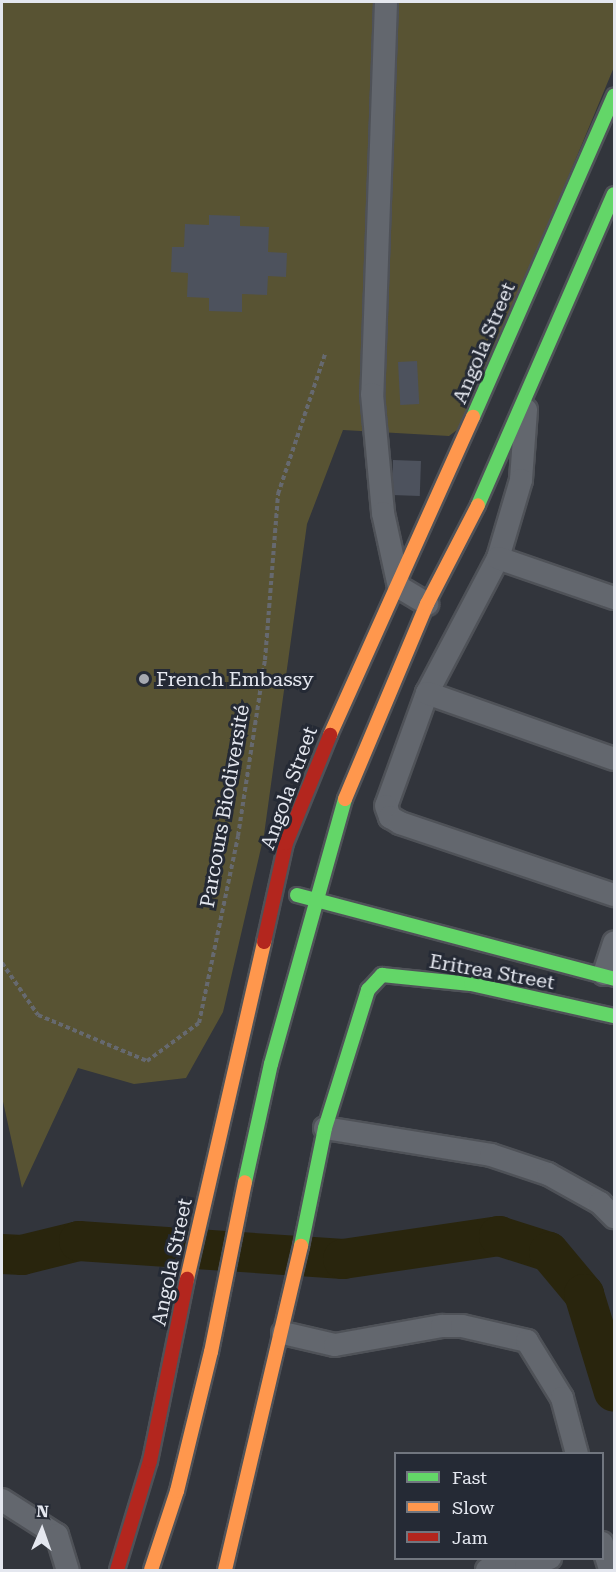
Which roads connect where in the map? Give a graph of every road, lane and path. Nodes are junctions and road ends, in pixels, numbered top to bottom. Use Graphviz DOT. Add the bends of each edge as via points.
graph roads {
  1 [pos="386,2"];
  2 [pos="612,105"];
  3 [pos="615,194"];
  4 [pos="325,354"];
  5 [pos="527,394"];
  6 [pos="498,558"];
  7 [pos="399,587"];
  8 [pos="615,598"];
  9 [pos="427,604"];
  10 [pos="428,693"];
  11 [pos="615,759"];
  12 [pos="277,889"];
  13 [pos="615,895"];
  14 [pos="317,901"];
  15 [pos="615,943"];
  16 [pos="2,963"];
  17 [pos="609,976"];
  18 [pos="615,1016"];
  19 [pos="325,1128"];
  20 [pos="615,1217"];
  21 [pos="283,1333"];
  22 [pos="576,1452"];
  23 [pos="2,1500"];
  24 [pos="604,1547"];
  25 [pos="545,1560"];
  26 [pos="68,1570"];
  27 [pos="117,1570"];
  28 [pos="151,1570"];
  29 [pos="225,1570"];
  30 [pos="487,1570"];
  31 [pos="610,1570"];
  1 -- 7 [label="street" via="372,394 383,513"];
  2 -- 7 [label="main road, Angola Street"];
  3 -- 5 [label="main road"];
  4 -- 16 [label="path, Parcours Biodiversité" via="278,494 263,672 238,836 199,1023 147,1061 39,1015"];
  5 -- 6 [label="street" via="521,480"];
  5 -- 9 [label="main road" via="477,508"];
  6 -- 8 [label="street"];
  6 -- 10 [label="street"];
  7 -- 9 [label="street"];
  7 -- 12 [label="main road, Angola Street" via="350,684 314,771 286,843"];
  9 -- 14 [label="main road" via="341,809"];
  10 -- 11 [label="street"];
  10 -- 13 [label="street" via="389,795 390,817"];
  12 -- 14 [label="main road"];
  12 -- 27 [label="main road, Angola Street" via="190,1264 150,1461"];
  14 -- 17 [label="main road"];
  14 -- 28 [label="main road" via="271,1064 226,1268 212,1352 177,1491"];
  15 -- 17 [label="street"];
  18 -- 19 [label="main road, Eritrea Street" via="471,984 382,975 368,990"];
  19 -- 20 [label="street" via="491,1155 548,1174 600,1203"];
  19 -- 21 [label="main road"];
  21 -- 22 [label="street" via="335,1345 462,1326 527,1341 562,1398"];
  21 -- 29 [label="main road"];
  23 -- 26 [label="street" via="57,1535"];
  24 -- 31 [label="street"];
  25 -- 30 [label="street" via="526,1567"];
}
